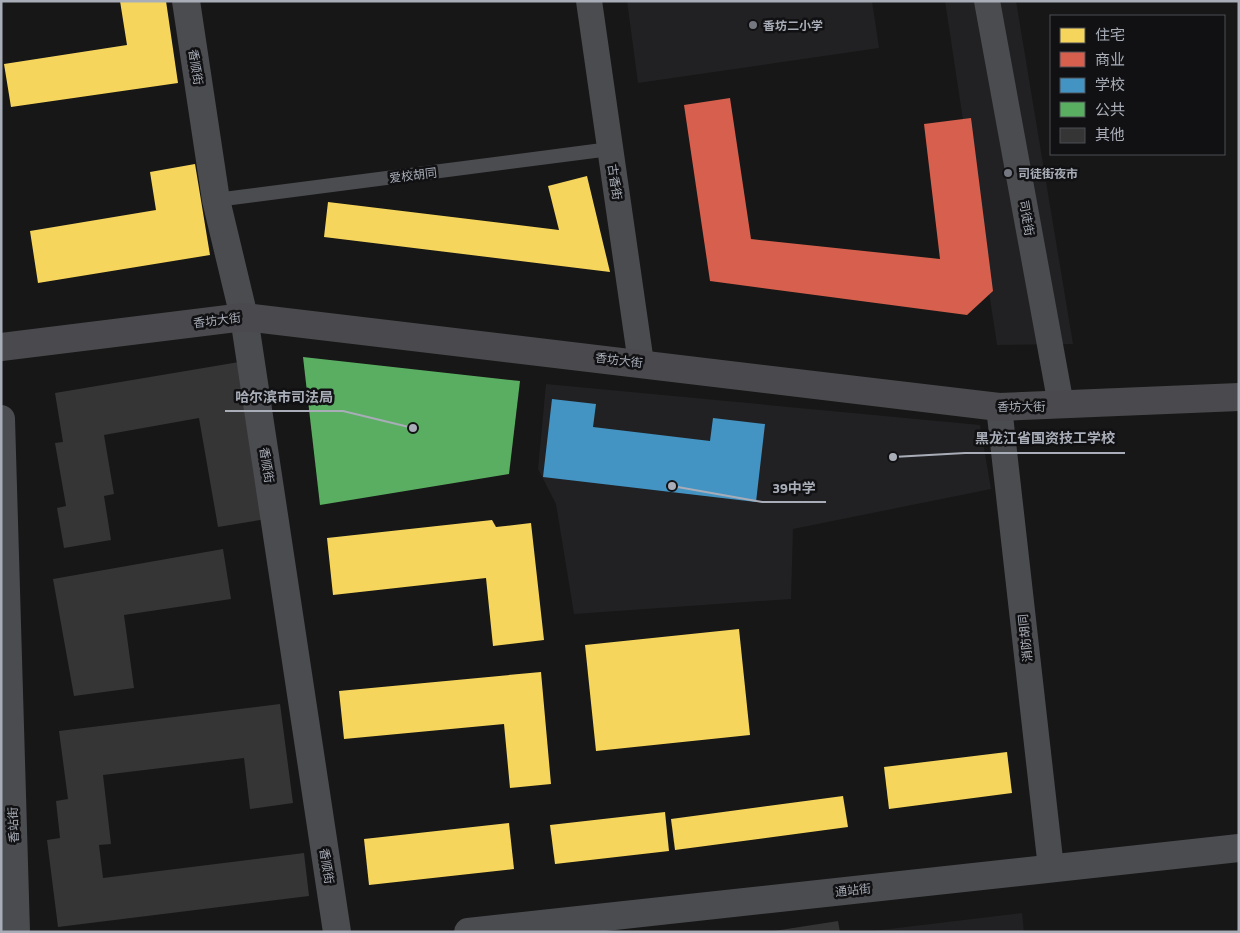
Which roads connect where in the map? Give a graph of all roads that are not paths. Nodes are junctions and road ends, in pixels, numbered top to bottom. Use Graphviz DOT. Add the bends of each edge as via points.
graph roads {
  1 [pos="186,1"];
  2 [pos="589,1"];
  3 [pos="987,1"];
  4 [pos="610,149"];
  5 [pos="216,200"];
  6 [pos="244,317"];
  7 [pos="1,347"];
  8 [pos="641,363"];
  9 [pos="1239,397"];
  10 [pos="1061,405"];
  11 [pos="999,407"];
  12 [pos="1,418"];
  13 [pos="1239,848"];
  14 [pos="1051,868"];
  15 [pos="16,932"];
  16 [pos="337,932"];
  17 [pos="468,932"];
  1 -- 5 [label="street, 香顺街"];
  2 -- 4 [label="street, 古香街"];
  3 -- 10 [label="street, 司徒街"];
  4 -- 5 [label="lane, 爱校胡同"];
  4 -- 8 [label="street, 古香街"];
  5 -- 6 [label="street, 香顺街"];
  6 -- 7 [label="main road, 香坊大街"];
  6 -- 8 [label="main road, 香坊大街"];
  6 -- 16 [label="street, 香顺街"];
  8 -- 11 [label="main road, 香坊大街"];
  9 -- 10 [label="main road, 香坊大街"];
  10 -- 11 [label="main road, 香坊大街"];
  11 -- 14 [label="street, 消防胡同"];
  12 -- 15 [label="street, 香站街"];
  13 -- 14 [label="street, 通站街"];
  14 -- 17 [label="street, 通站街"];
}
